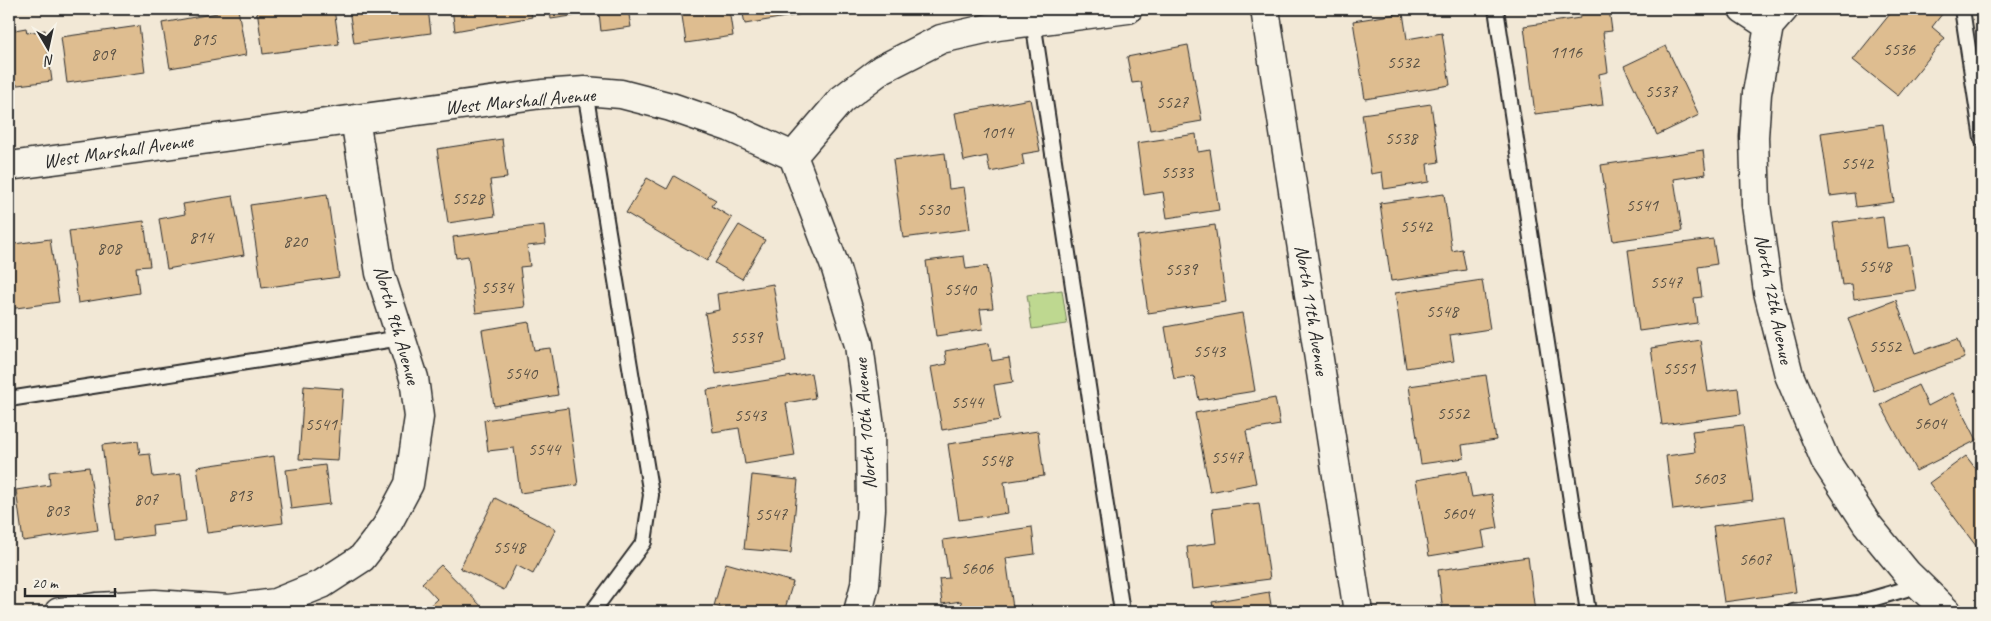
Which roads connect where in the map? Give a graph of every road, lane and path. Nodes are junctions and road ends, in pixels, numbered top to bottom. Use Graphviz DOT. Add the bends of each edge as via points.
graph roads {
  1 [pos="1128,9"];
  2 [pos="1265,9"];
  3 [pos="1496,9"];
  4 [pos="1743,9"];
  5 [pos="1962,9"];
  6 [pos="1776,17"];
  7 [pos="1034,21"];
  8 [pos="585,92"];
  9 [pos="355,119"];
  10 [pos="1982,139"];
  11 [pos="793,156"];
  12 [pos="9,166"];
  13 [pos="401,338"];
  14 [pos="9,399"];
  15 [pos="1920,585"];
  16 [pos="59,612"];
  17 [pos="592,612"];
  18 [pos="858,612"];
  19 [pos="1122,612"];
  20 [pos="1358,612"];
  21 [pos="1588,612"];
  22 [pos="1793,612"];
  23 [pos="1947,612"];
  1 -- 7 [label="street"];
  2 -- 20 [label="street, North 11th Avenue"];
  3 -- 21 [label="lane"];
  4 -- 6 [label="street"];
  5 -- 10 [label="lane"];
  6 -- 15 [label="street, North 12th Avenue" via="1757,84 1754,137 1756,204 1768,292 1788,375 1826,460 1867,524"];
  7 -- 11 [label="street" via="941,39 882,69 841,100"];
  7 -- 19 [label="lane"];
  8 -- 9 [label="street, West Marshall Avenue" via="542,94"];
  8 -- 11 [label="street, West Marshall Avenue" via="622,94 671,107 729,127"];
  8 -- 17 [label="lane" via="651,495 644,542"];
  9 -- 12 [label="street, West Marshall Avenue"];
  9 -- 13 [label="street, North 9th Avenue" via="380,273"];
  11 -- 18 [label="street, North 10th Avenue" via="836,269 859,345 870,427 871,509 865,585"];
  13 -- 14 [label="lane"];
  13 -- 16 [label="street, North 9th Avenue" via="414,378 419,417 409,484 386,527 362,558 322,584 275,603 229,609 156,604"];
  15 -- 22 [label="lane" via="1858,603"];
  15 -- 23 [label="street, North 12th Avenue"];
}
